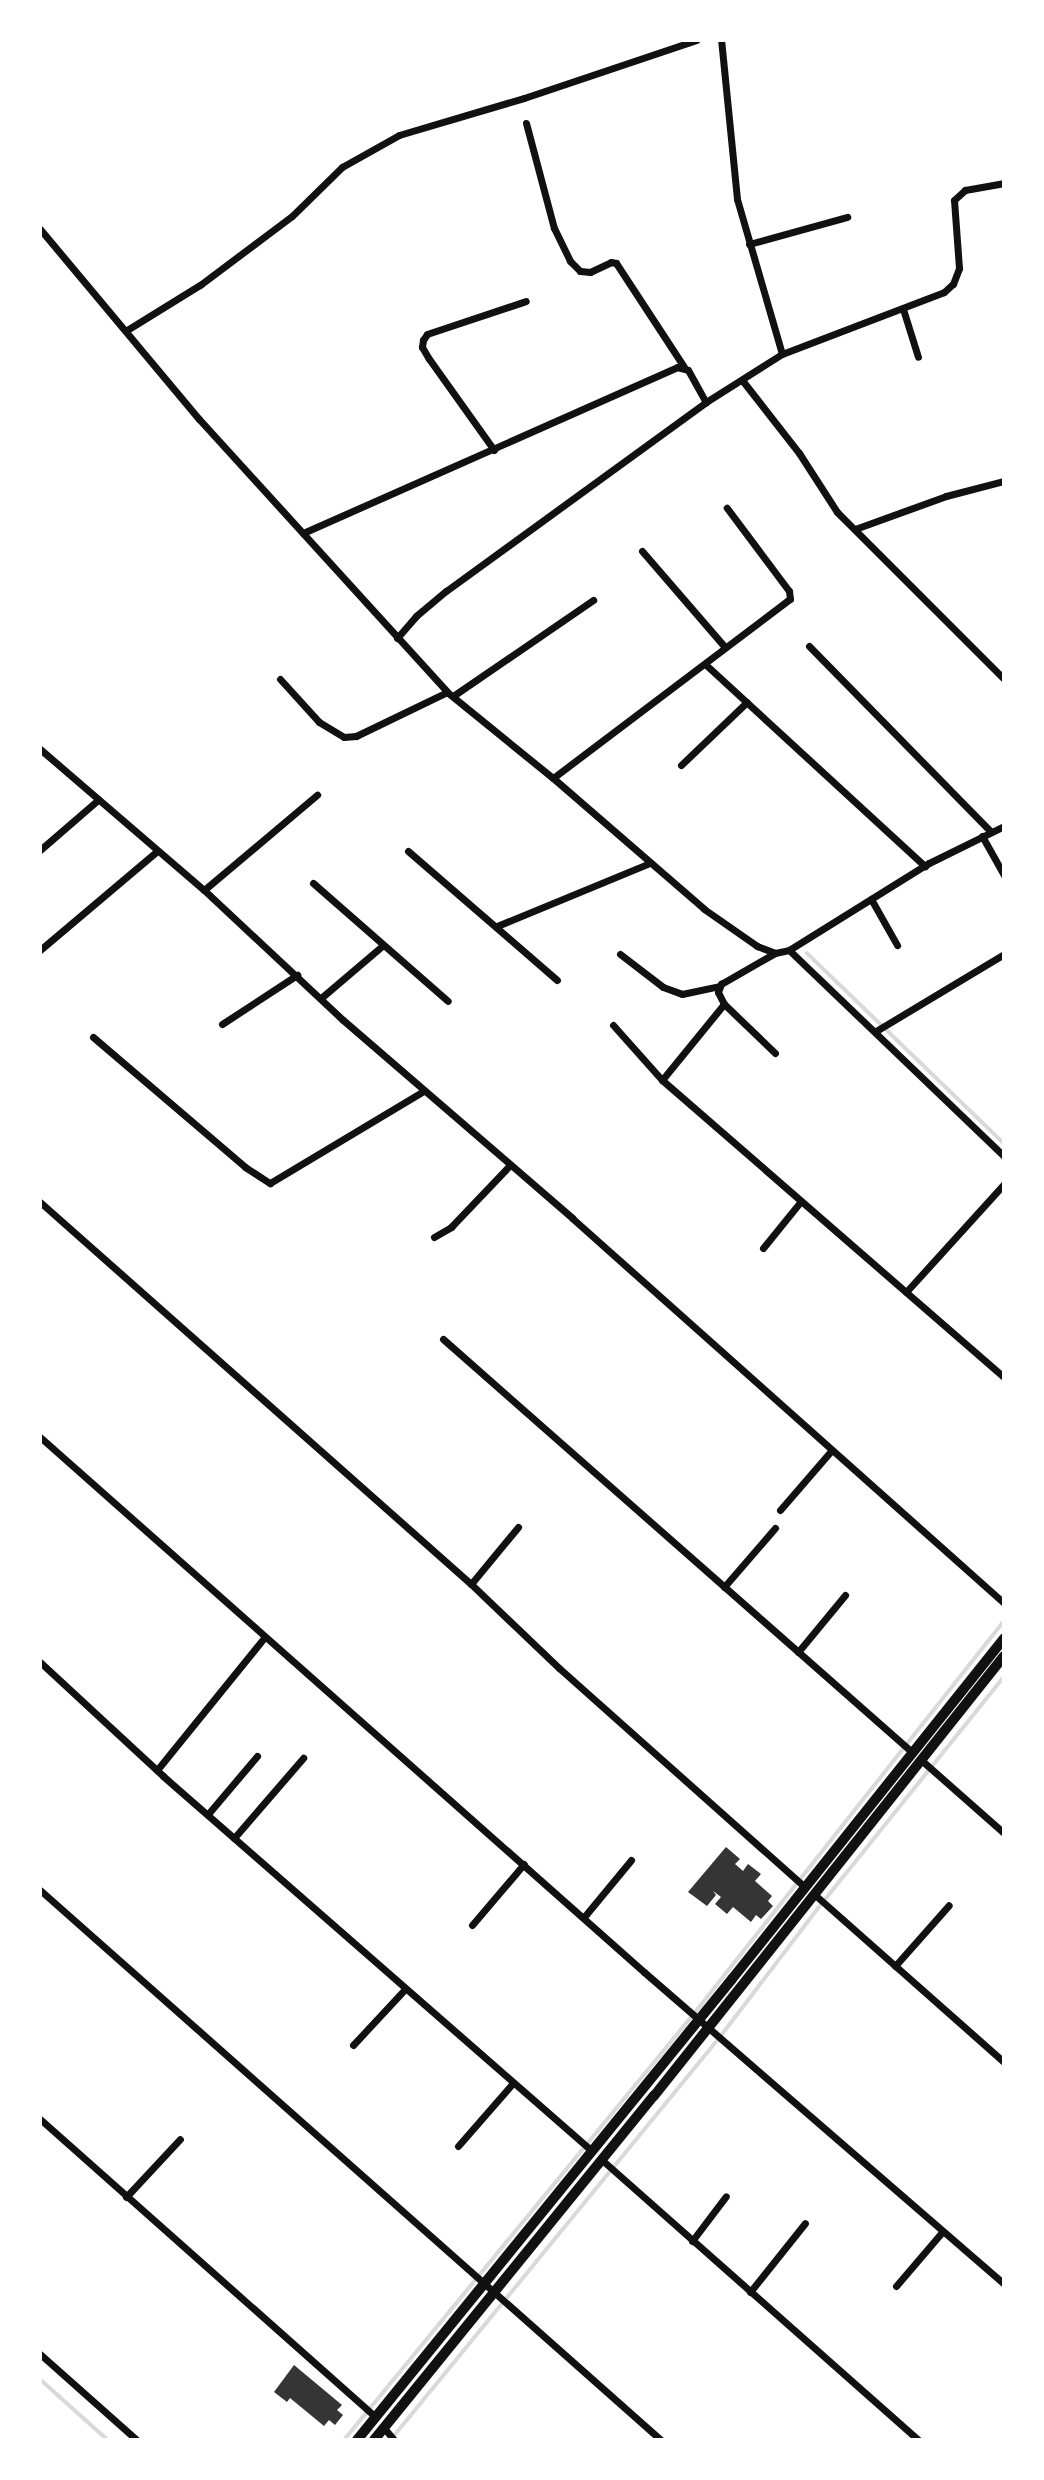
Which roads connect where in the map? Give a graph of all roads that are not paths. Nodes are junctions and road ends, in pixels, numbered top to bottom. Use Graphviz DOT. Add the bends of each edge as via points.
graph roads {
  1 [pos="696,40"];
  2 [pos="721,40"];
  3 [pos="526,123"];
  4 [pos="1004,183"];
  5 [pos="847,217"];
  6 [pos="40,229"];
  7 [pos="749,244"];
  8 [pos="526,301"];
  9 [pos="903,309"];
  10 [pos="127,330"];
  11 [pos="782,354"];
  12 [pos="918,357"];
  13 [pos="684,367"];
  14 [pos="743,381"];
  15 [pos="706,402"];
  16 [pos="495,450"];
  17 [pos="1004,481"];
  18 [pos="727,508"];
  19 [pos="855,529"];
  20 [pos="303,533"];
  21 [pos="642,551"];
  22 [pos="593,600"];
  23 [pos="397,638"];
  24 [pos="724,646"];
  25 [pos="809,646"];
  26 [pos="705,664"];
  27 [pos="1002,674"];
  28 [pos="280,679"];
  29 [pos="450,694"];
  30 [pos="747,702"];
  31 [pos="40,748"];
  32 [pos="681,765"];
  33 [pos="553,778"];
  34 [pos="317,795"];
  35 [pos="98,800"];
  36 [pos="1004,826"];
  37 [pos="991,832"];
  38 [pos="982,836"];
  39 [pos="40,850"];
  40 [pos="157,851"];
  41 [pos="408,852"];
  42 [pos="650,863"];
  43 [pos="925,866"];
  44 [pos="1004,875"];
  45 [pos="313,883"];
  46 [pos="204,890"];
  47 [pos="871,899"];
  48 [pos="497,926"];
  49 [pos="897,945"];
  50 [pos="382,946"];
  51 [pos="40,950"];
  52 [pos="789,950"];
  53 [pos="775,953"];
  54 [pos="620,954"];
  55 [pos="1004,954"];
  56 [pos="298,975"];
  57 [pos="557,980"];
  58 [pos="719,986"];
  59 [pos="321,998"];
  60 [pos="448,1001"];
  61 [pos="724,1004"];
  62 [pos="222,1024"];
  63 [pos="613,1025"];
  64 [pos="876,1031"];
  65 [pos="93,1037"];
  66 [pos="775,1053"];
  67 [pos="662,1080"];
  68 [pos="424,1091"];
  69 [pos="1004,1156"];
  70 [pos="509,1166"];
  71 [pos="1004,1184"];
  72 [pos="801,1201"];
  73 [pos="40,1202"];
  74 [pos="433,1237"];
  75 [pos="763,1248"];
  76 [pos="906,1292"];
  77 [pos="443,1339"];
  78 [pos="1004,1377"];
  79 [pos="40,1437"];
  80 [pos="830,1452"];
  81 [pos="780,1510"];
  82 [pos="518,1527"];
  83 [pos="775,1528"];
  84 [pos="471,1584"];
  85 [pos="724,1587"];
  86 [pos="845,1595"];
  87 [pos="1004,1603"];
  88 [pos="264,1638"];
  89 [pos="1004,1638"];
  90 [pos="798,1652"];
  91 [pos="1004,1656"];
  92 [pos="40,1662"];
  93 [pos="1000,1670"];
  94 [pos="257,1756"];
  95 [pos="916,1756"];
  96 [pos="303,1758"];
  97 [pos="157,1770"];
  98 [pos="208,1814"];
  99 [pos="1004,1833"];
  100 [pos="234,1838"];
  101 [pos="631,1860"];
  102 [pos="524,1864"];
  103 [pos="40,1890"];
  104 [pos="810,1891"];
  105 [pos="949,1905"];
  106 [pos="584,1917"];
  107 [pos="472,1925"];
  108 [pos="895,1966"];
  109 [pos="405,1989"];
  110 [pos="699,2020"];
  111 [pos="709,2027"];
  112 [pos="353,2045"];
  113 [pos="1004,2062"];
  114 [pos="512,2084"];
  115 [pos="40,2119"];
  116 [pos="180,2139"];
  117 [pos="458,2146"];
  118 [pos="592,2151"];
  119 [pos="602,2160"];
  120 [pos="726,2196"];
  121 [pos="126,2197"];
  122 [pos="805,2223"];
  123 [pos="943,2231"];
  124 [pos="692,2241"];
  125 [pos="484,2284"];
  126 [pos="1004,2284"];
  127 [pos="896,2286"];
  128 [pos="495,2292"];
  129 [pos="750,2292"];
  130 [pos="40,2354"];
  131 [pos="376,2417"];
  132 [pos="384,2428"];
  133 [pos="138,2440"];
  134 [pos="357,2440"];
  135 [pos="374,2440"];
  136 [pos="394,2440"];
  137 [pos="661,2440"];
  138 [pos="919,2440"];
  1 -- 10 [label="street" via="399,135 342,167 292,216 200,285"];
  2 -- 7 [label="street" via="737,199"];
  3 -- 13 [label="street" via="554,228 570,261 580,271 590,272 616,263"];
  4 -- 9 [label="street" via="965,190 954,200 956,278 944,292"];
  5 -- 7 [label="street"];
  6 -- 10 [label="street"];
  7 -- 11 [label="street"];
  8 -- 16 [label="street" via="426,334 422,340 429,359"];
  9 -- 11 [label="street"];
  9 -- 12 [label="street"];
  10 -- 20 [label="street" via="199,419"];
  11 -- 14 [label="street"];
  13 -- 15 [label="street"];
  13 -- 16 [label="street" via="640,382"];
  14 -- 15 [label="street"];
  14 -- 19 [label="street" via="799,453 824,495"];
  15 -- 23 [label="street" via="446,591"];
  16 -- 20 [label="street"];
  17 -- 19 [label="street" via="946,496"];
  18 -- 24 [label="street" via="790,596"];
  19 -- 27 [label="street"];
  20 -- 23 [label="street"];
  21 -- 24 [label="street"];
  22 -- 29 [label="street"];
  23 -- 29 [label="street"];
  24 -- 26 [label="street"];
  25 -- 37 [label="street"];
  26 -- 30 [label="street"];
  26 -- 33 [label="street"];
  28 -- 29 [label="street" via="319,722 344,737 356,736"];
  29 -- 33 [label="street"];
  30 -- 32 [label="street"];
  30 -- 43 [label="street"];
  31 -- 35 [label="street"];
  33 -- 42 [label="street"];
  34 -- 46 [label="street"];
  35 -- 39 [label="street"];
  35 -- 40 [label="street"];
  36 -- 37 [label="street"];
  37 -- 38 [label="street"];
  38 -- 43 [label="street"];
  38 -- 44 [label="street"];
  40 -- 46 [label="street"];
  40 -- 51 [label="street"];
  41 -- 48 [label="street"];
  42 -- 48 [label="street"];
  42 -- 53 [label="street" via="704,909 757,946"];
  43 -- 47 [label="street"];
  45 -- 50 [label="street"];
  46 -- 56 [label="street"];
  47 -- 49 [label="street"];
  47 -- 52 [label="street"];
  48 -- 57 [label="street"];
  50 -- 59 [label="street"];
  50 -- 60 [label="street"];
  52 -- 53 [label="street"];
  52 -- 64 [label="street"];
  53 -- 58 [label="street"];
  54 -- 58 [label="street" via="663,987 682,994"];
  55 -- 64 [label="street"];
  56 -- 59 [label="street"];
  56 -- 62 [label="street"];
  58 -- 61 [label="street"];
  59 -- 68 [label="street"];
  61 -- 66 [label="street"];
  61 -- 67 [label="street"];
  63 -- 67 [label="street"];
  64 -- 69 [label="street"];
  65 -- 68 [label="street" via="245,1167 270,1183"];
  67 -- 72 [label="street"];
  68 -- 70 [label="street"];
  70 -- 74 [label="street" via="451,1227"];
  70 -- 80 [label="street"];
  71 -- 76 [label="street"];
  72 -- 75 [label="street"];
  72 -- 76 [label="street"];
  73 -- 84 [label="street"];
  76 -- 78 [label="street"];
  77 -- 85 [label="street"];
  79 -- 88 [label="street"];
  80 -- 81 [label="street"];
  80 -- 87 [label="street"];
  82 -- 84 [label="street"];
  83 -- 85 [label="street"];
  84 -- 104 [label="street"];
  85 -- 90 [label="street"];
  86 -- 90 [label="street"];
  88 -- 97 [label="street"];
  88 -- 102 [label="street"];
  89 -- 95 [label="street"];
  90 -- 95 [label="street"];
  91 -- 93 [label="street"];
  92 -- 97 [label="street"];
  93 -- 95 [label="street"];
  94 -- 98 [label="street"];
  95 -- 99 [label="street"];
  95 -- 104 [label="street"];
  96 -- 100 [label="street"];
  97 -- 98 [label="street"];
  98 -- 100 [label="street"];
  100 -- 109 [label="street"];
  101 -- 106 [label="street"];
  102 -- 106 [label="street"];
  102 -- 107 [label="street"];
  103 -- 125 [label="street"];
  104 -- 108 [label="street"];
  104 -- 110 [label="street"];
  104 -- 111 [label="street"];
  105 -- 108 [label="street"];
  106 -- 110 [label="street"];
  108 -- 113 [label="street"];
  109 -- 112 [label="street"];
  109 -- 114 [label="street"];
  110 -- 111 [label="street"];
  110 -- 118 [label="street"];
  111 -- 119 [label="street"];
  111 -- 123 [label="street"];
  114 -- 117 [label="street"];
  114 -- 118 [label="street"];
  115 -- 121 [label="street"];
  116 -- 121 [label="street"];
  118 -- 125 [label="street"];
  119 -- 124 [label="street"];
  119 -- 128 [label="street"];
  120 -- 124 [label="street"];
  121 -- 131 [label="street"];
  122 -- 129 [label="street"];
  123 -- 126 [label="street"];
  123 -- 127 [label="street"];
  124 -- 129 [label="street"];
  125 -- 128 [label="street"];
  125 -- 131 [label="street"];
  128 -- 132 [label="street"];
  128 -- 137 [label="street"];
  129 -- 138 [label="street"];
  130 -- 133 [label="street"];
  131 -- 134 [label="street"];
  132 -- 135 [label="street"];
  132 -- 136 [label="street"];
}
